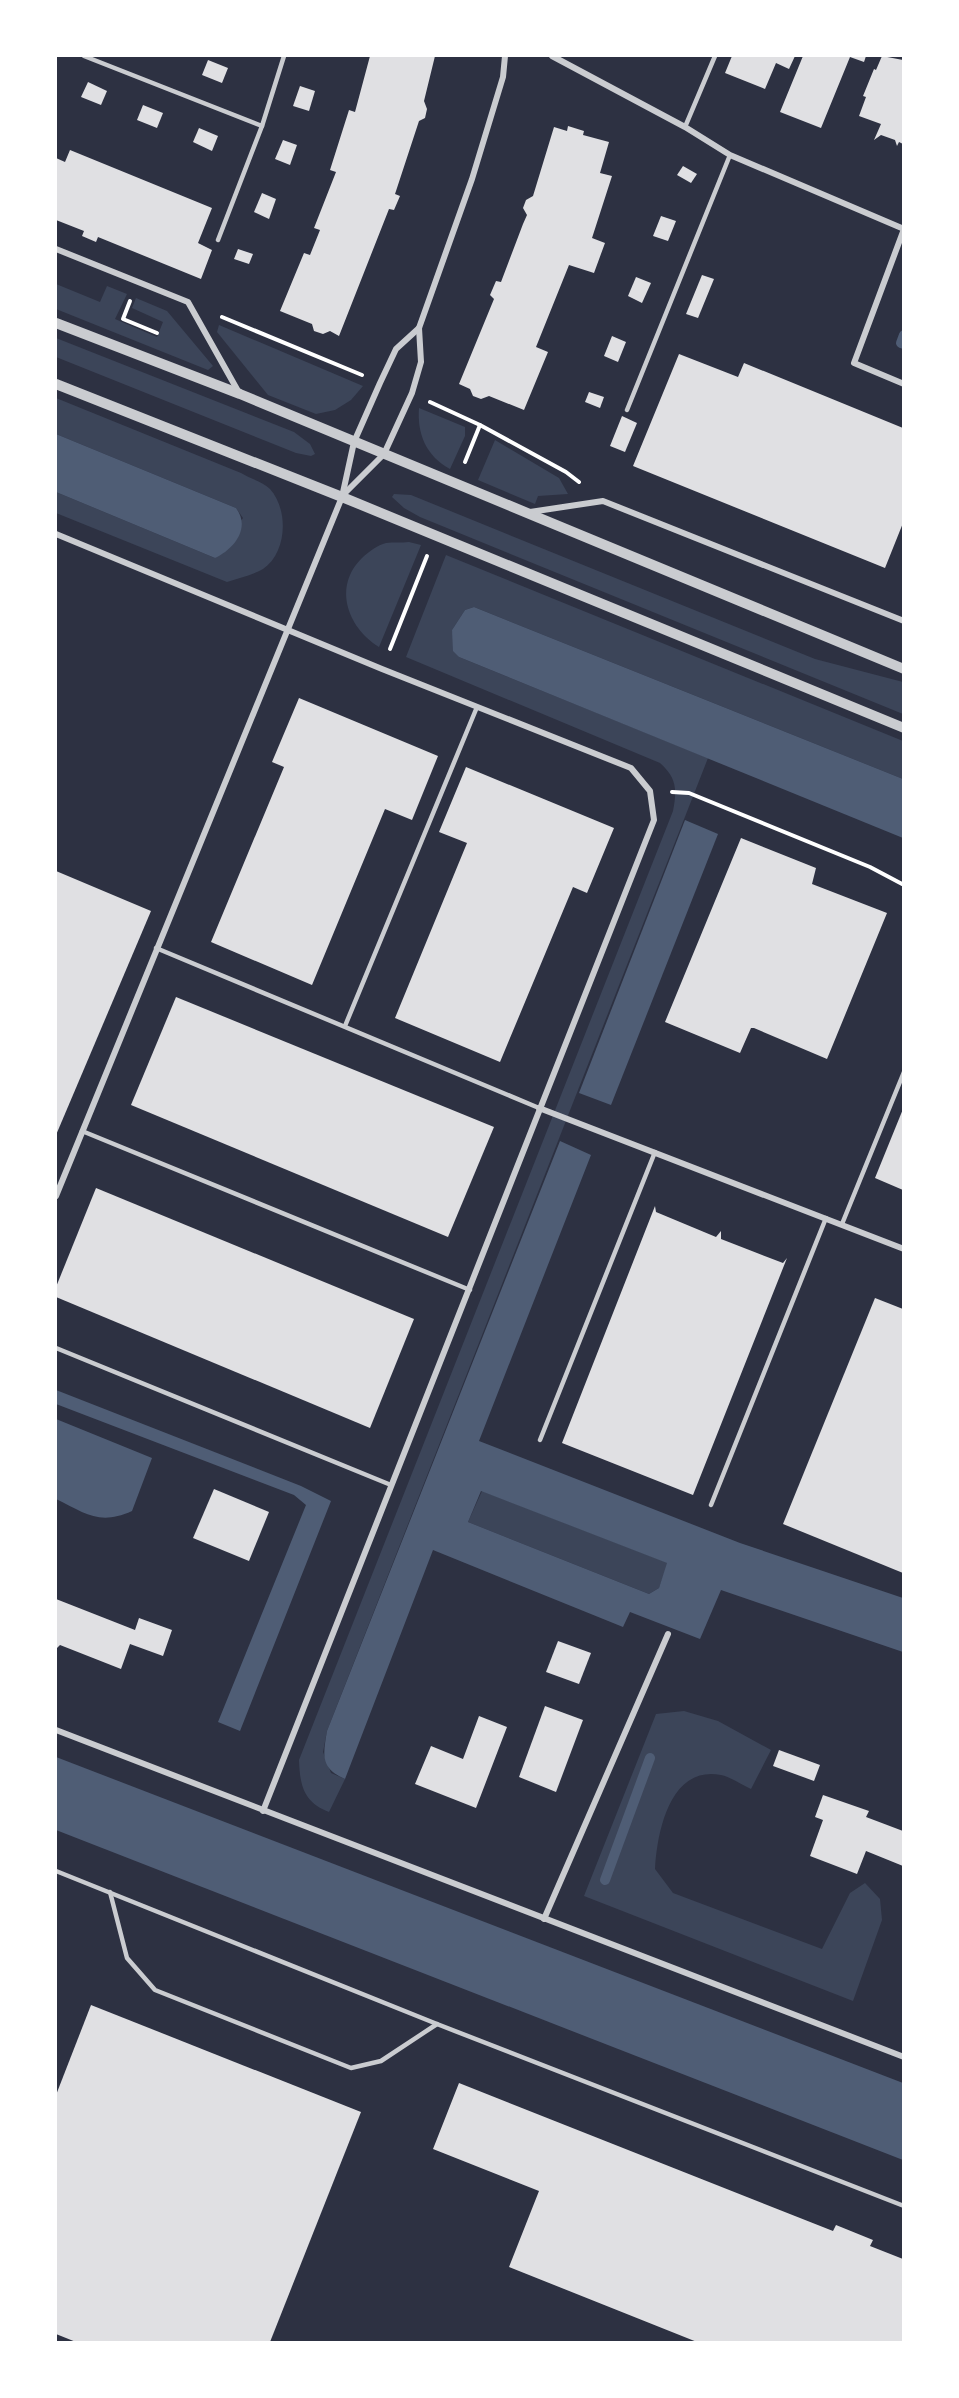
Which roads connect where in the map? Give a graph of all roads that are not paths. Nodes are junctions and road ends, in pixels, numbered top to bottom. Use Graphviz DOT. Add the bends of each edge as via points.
graph roads {
  1 [pos="84,56"];
  2 [pos="284,56"];
  3 [pos="505,56"];
  4 [pos="552,56"];
  5 [pos="715,56"];
  6 [pos="262,126"];
  7 [pos="686,127"];
  8 [pos="730,155"];
  9 [pos="903,229"];
  10 [pos="218,240"];
  11 [pos="56,249"];
  12 [pos="56,323"];
  13 [pos="419,328"];
  14 [pos="56,384"];
  15 [pos="903,384"];
  16 [pos="240,394"];
  17 [pos="627,411"];
  18 [pos="354,442"];
  19 [pos="384,454"];
  20 [pos="342,497"];
  21 [pos="527,513"];
  22 [pos="56,534"];
  23 [pos="903,621"];
  24 [pos="286,629"];
  25 [pos="903,669"];
  26 [pos="477,707"];
  27 [pos="903,728"];
  28 [pos="156,948"];
  29 [pos="345,1026"];
  30 [pos="903,1072"];
  31 [pos="539,1107"];
  32 [pos="82,1131"];
  33 [pos="655,1152"];
  34 [pos="56,1196"];
  35 [pos="826,1217"];
  36 [pos="842,1224"];
  37 [pos="903,1249"];
  38 [pos="470,1290"];
  39 [pos="56,1348"];
  40 [pos="540,1440"];
  41 [pos="391,1485"];
  42 [pos="711,1505"];
  43 [pos="668,1634"];
  44 [pos="56,1730"];
  45 [pos="262,1811"];
  46 [pos="56,1871"];
  47 [pos="110,1892"];
  48 [pos="544,1919"];
  49 [pos="436,2024"];
  50 [pos="903,2057"];
  51 [pos="903,2206"];
  1 -- 6 [label="lane"];
  2 -- 6 [label="lane"];
  3 -- 13 [label="street" via="471,179"];
  4 -- 7 [label="street"];
  5 -- 7 [label="lane"];
  6 -- 10 [label="lane"];
  7 -- 8 [label="street"];
  8 -- 9 [label="street"];
  8 -- 17 [label="lane"];
  9 -- 15 [label="street" via="854,363"];
  11 -- 16 [label="street" via="188,302"];
  12 -- 16 [label="street"];
  13 -- 18 [label="street" via="396,349"];
  13 -- 19 [label="street" via="421,362 412,393"];
  14 -- 20 [label="street"];
  16 -- 18 [label="street"];
  18 -- 19 [label="street"];
  18 -- 20 [label="street"];
  19 -- 20 [label="street"];
  19 -- 21 [label="street"];
  20 -- 24 [label="street"];
  20 -- 27 [label="street"];
  21 -- 23 [label="street" via="603,501"];
  21 -- 25 [label="street"];
  22 -- 24 [label="street"];
  24 -- 26 [label="street"];
  24 -- 28 [label="street"];
  26 -- 29 [label="lane"];
  26 -- 31 [label="street" via="631,768 650,791 654,820"];
  28 -- 29 [label="lane"];
  28 -- 32 [label="street"];
  29 -- 31 [label="lane"];
  30 -- 36 [label="lane"];
  31 -- 33 [label="street"];
  31 -- 38 [label="street"];
  32 -- 34 [label="street"];
  32 -- 38 [label="lane"];
  33 -- 35 [label="street"];
  33 -- 40 [label="lane"];
  35 -- 36 [label="street"];
  35 -- 42 [label="lane"];
  36 -- 37 [label="street"];
  38 -- 41 [label="street"];
  39 -- 41 [label="lane"];
  41 -- 45 [label="street"];
  43 -- 48 [label="street"];
  44 -- 45 [label="street"];
  45 -- 48 [label="street"];
  46 -- 47 [label="lane"];
  47 -- 49 [label="lane"];
  47 -- 49 [label="lane" via="127,1958 155,1990 351,2068 381,2061"];
  48 -- 50 [label="street"];
  49 -- 51 [label="lane"];
}
